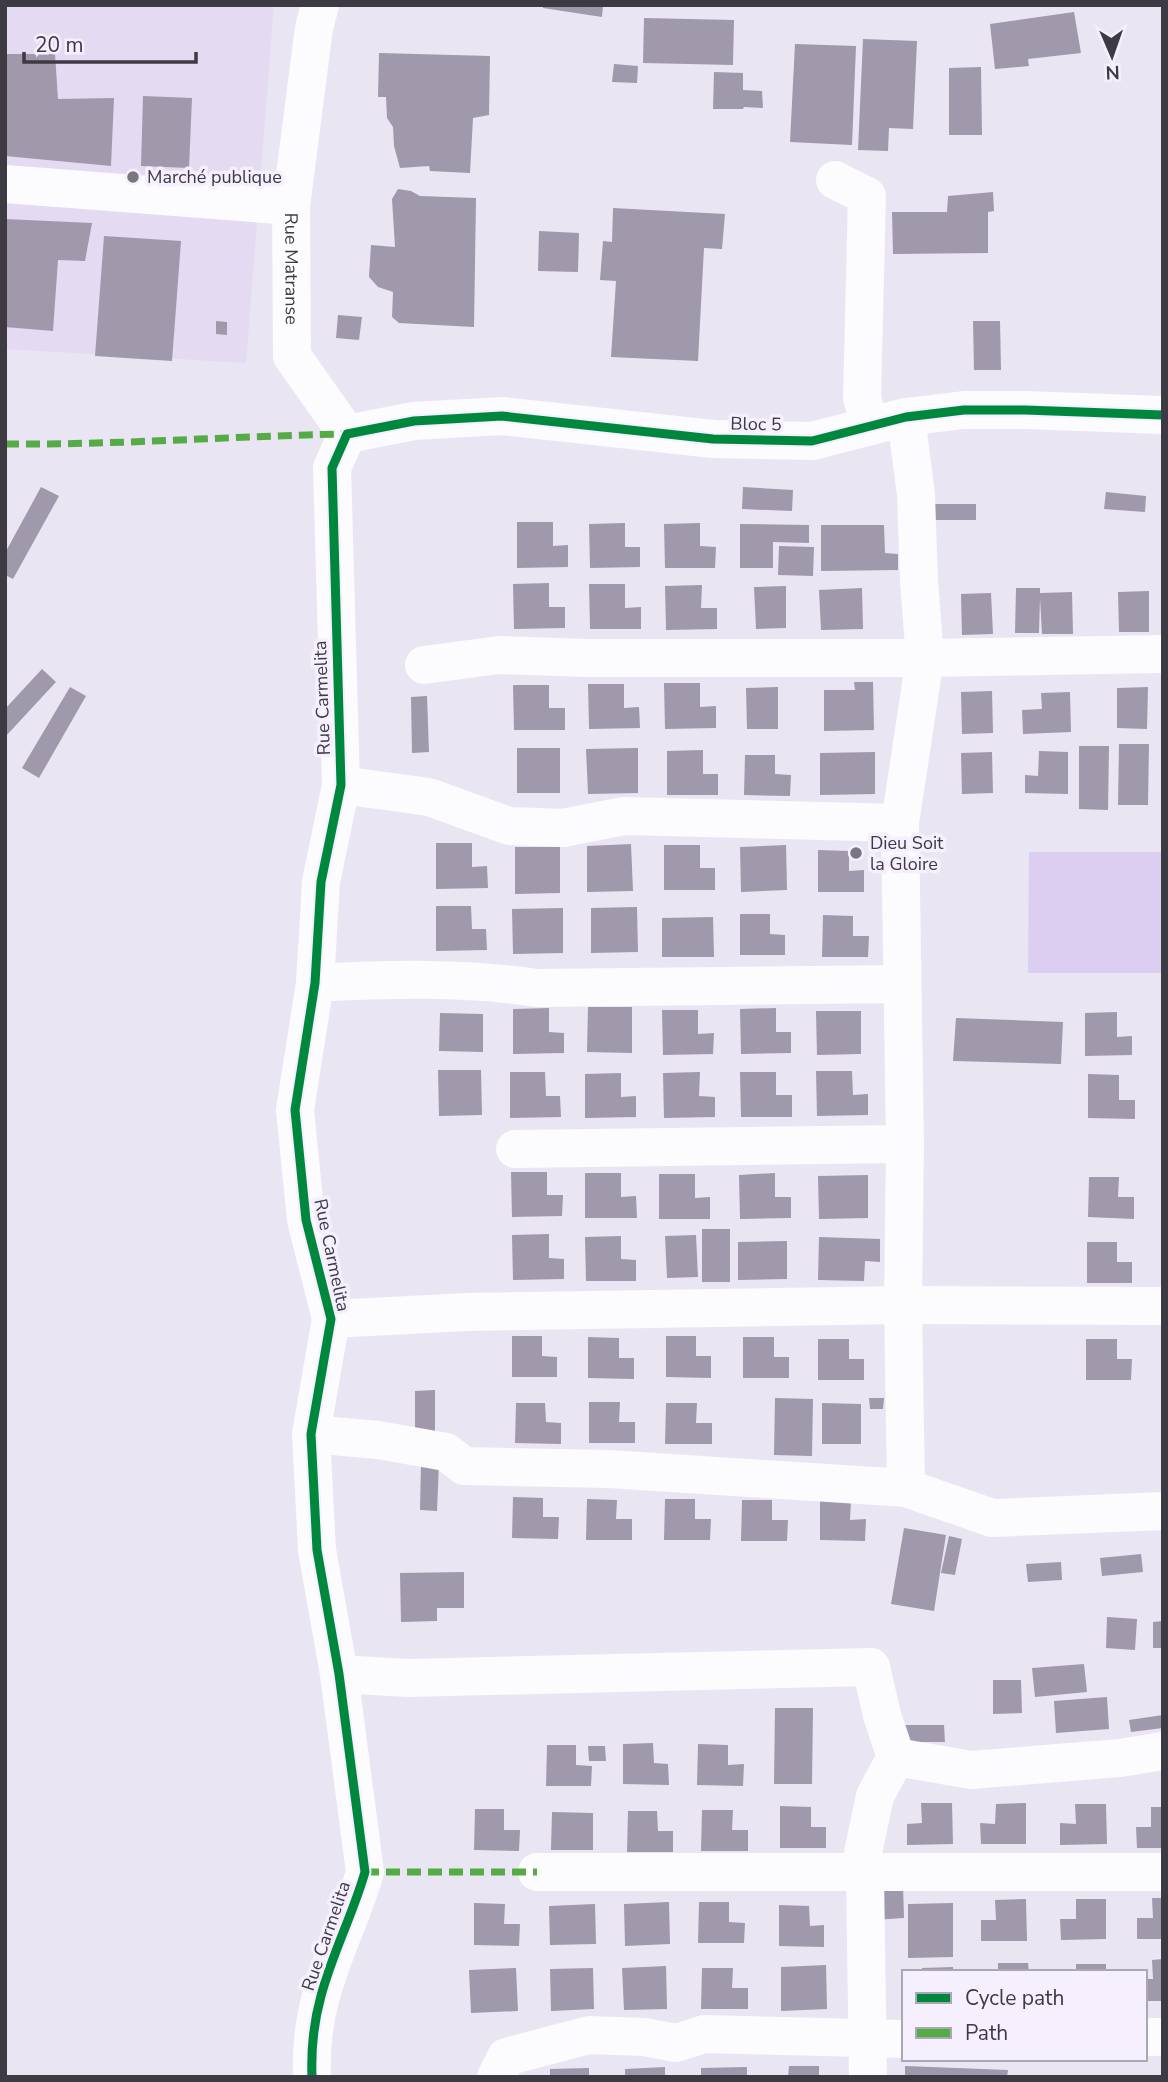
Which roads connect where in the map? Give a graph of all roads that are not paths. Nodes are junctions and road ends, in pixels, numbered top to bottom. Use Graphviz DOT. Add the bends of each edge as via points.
graph roads {
  1 [pos="320,5"];
  2 [pos="835,180"];
  3 [pos="5,184"];
  4 [pos="291,206"];
  5 [pos="1163,415"];
  6 [pos="888,421"];
  7 [pos="347,434"];
  8 [pos="1163,654"];
  9 [pos="925,658"];
  10 [pos="424,665"];
  11 [pos="341,785"];
  12 [pos="900,823"];
  13 [pos="315,983"];
  14 [pos="902,984"];
  15 [pos="905,1144"];
  16 [pos="515,1149"];
  17 [pos="903,1305"];
  18 [pos="1163,1306"];
  19 [pos="331,1319"];
  20 [pos="311,1434"];
  21 [pos="906,1488"];
  22 [pos="1163,1511"];
  23 [pos="339,1674"];
  24 [pos="1163,1751"];
  25 [pos="896,1757"];
  26 [pos="537,1872"];
  27 [pos="1163,1872"];
  28 [pos="865,1873"];
  29 [pos="880,2052"];
  30 [pos="312,2077"];
  31 [pos="496,2077"];
  1 -- 4 [label="street, Rue Matranse"];
  2 -- 6 [label="street" via="867,196 862,398"];
  3 -- 4 [label="street"];
  4 -- 7 [label="street, Rue Matranse" via="292,356"];
  5 -- 6 [label="street, Bloc 5" via="964,410"];
  6 -- 7 [label="street, Bloc 5" via="812,441 713,439 502,416 414,421"];
  6 -- 9 [label="street" via="916,495"];
  7 -- 11 [label="street, Rue Carmelita" via="332,468"];
  8 -- 9 [label="street"];
  9 -- 10 [label="street" via="499,655"];
  9 -- 12 [label="street"];
  11 -- 12 [label="street" via="429,797 509,825 564,828 624,816"];
  11 -- 13 [label="street, Rue Carmelita" via="321,883"];
  12 -- 14 [label="street"];
  13 -- 14 [label="street" via="390,979 537,988"];
  13 -- 19 [label="street, Rue Carmelita" via="295,1110 306,1220"];
  14 -- 15 [label="street"];
  15 -- 16 [label="street"];
  15 -- 17 [label="street"];
  17 -- 18 [label="street"];
  17 -- 19 [label="street" via="467,1312"];
  17 -- 21 [label="street"];
  19 -- 20 [label="street, Rue Carmelita"];
  20 -- 21 [label="street" via="446,1452 464,1466 609,1469"];
  20 -- 23 [label="street, Rue Carmelita" via="317,1550"];
  21 -- 22 [label="street" via="992,1518"];
  23 -- 25 [label="street" via="408,1678 872,1667"];
  23 -- 30 [label="street, Rue Carmelita" via="365,1872 321,1996"];
  24 -- 25 [label="street" via="971,1770"];
  25 -- 28 [label="street" via="875,1796 863,1853"];
  26 -- 28 [label="street"];
  27 -- 28 [label="street"];
  28 -- 29 [label="street"];
  29 -- 31 [label="street" via="704,2034 676,2043 589,2035 506,2057"];
}
